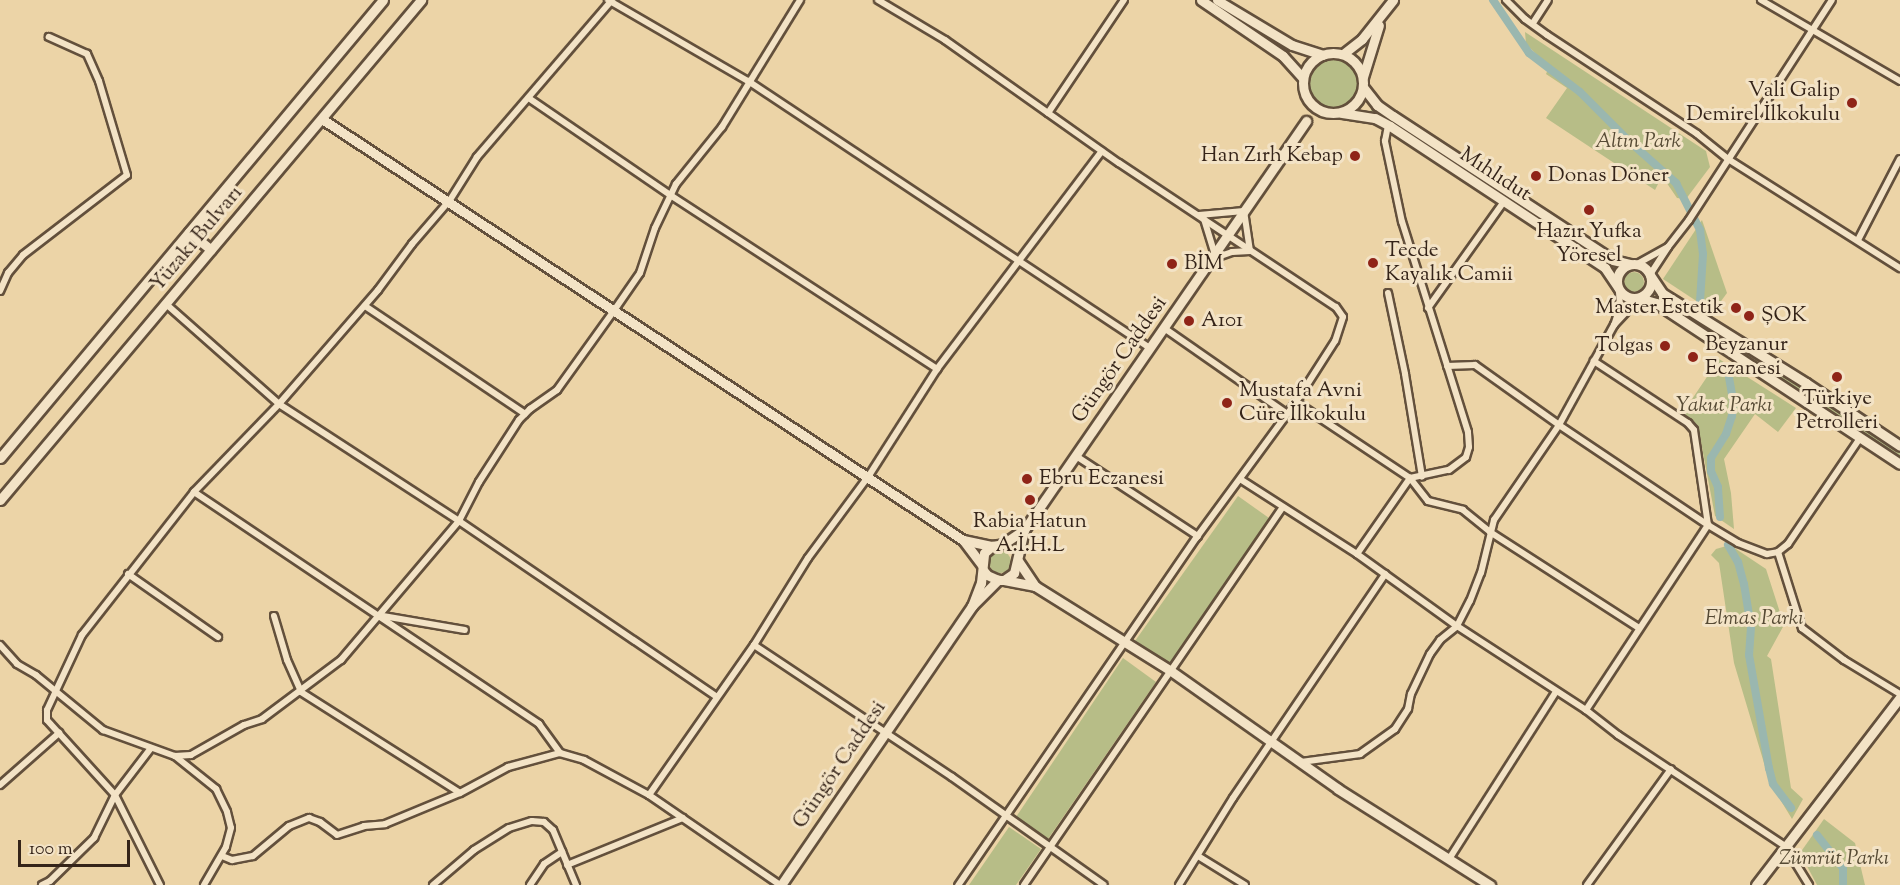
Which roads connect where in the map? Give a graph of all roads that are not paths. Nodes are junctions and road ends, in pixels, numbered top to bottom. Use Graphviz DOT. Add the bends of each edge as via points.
graph roads {
  1 [pos="383,0"];
  2 [pos="421,0"];
  3 [pos="800,0"];
  4 [pos="878,0"];
  5 [pos="1124,0"];
  6 [pos="1202,0"];
  7 [pos="1217,0"];
  8 [pos="1393,0"];
  9 [pos="1506,0"];
  10 [pos="1548,0"];
  11 [pos="1761,0"];
  12 [pos="1832,0"];
  13 [pos="610,1"];
  14 [pos="1382,16"];
  15 [pos="1533,23"];
  16 [pos="1814,30"];
  17 [pos="49,37"];
  18 [pos="1343,54"];
  19 [pos="1322,55"];
  20 [pos="1303,78"];
  21 [pos="748,81"];
  22 [pos="1900,81"];
  23 [pos="1363,82"];
  24 [pos="1306,98"];
  25 [pos="530,99"];
  26 [pos="1048,113"];
  27 [pos="1328,113"];
  28 [pos="1342,113"];
  29 [pos="321,118"];
  30 [pos="1306,121"];
  31 [pos="1388,125"];
  32 [pos="1102,151"];
  33 [pos="1728,159"];
  34 [pos="1900,159"];
  35 [pos="670,195"];
  36 [pos="450,200"];
  37 [pos="1503,203"];
  38 [pos="1244,211"];
  39 [pos="1200,217"];
  40 [pos="189,232"];
  41 [pos="1228,235"];
  42 [pos="1858,240"];
  43 [pos="1668,248"];
  44 [pos="211,250"];
  45 [pos="1250,251"];
  46 [pos="1213,257"];
  47 [pos="1018,262"];
  48 [pos="1634,264"];
  49 [pos="1900,268"];
  50 [pos="1650,275"];
  51 [pos="1618,289"];
  52 [pos="0,291"];
  53 [pos="1388,293"];
  54 [pos="1639,298"];
  55 [pos="166,304"];
  56 [pos="365,306"];
  57 [pos="1428,308"];
  58 [pos="613,312"];
  59 [pos="1614,325"];
  60 [pos="1164,328"];
  61 [pos="1150,348"];
  62 [pos="1594,361"];
  63 [pos="1447,366"];
  64 [pos="937,369"];
  65 [pos="1296,402"];
  66 [pos="279,404"];
  67 [pos="1286,413"];
  68 [pos="525,414"];
  69 [pos="1559,425"];
  70 [pos="1860,438"];
  71 [pos="1900,446"];
  72 [pos="1076,456"];
  73 [pos="0,458"];
  74 [pos="1900,464"];
  75 [pos="868,477"];
  76 [pos="1422,477"];
  77 [pos="1410,478"];
  78 [pos="1240,479"];
  79 [pos="194,492"];
  80 [pos="0,500"];
  81 [pos="1283,507"];
  82 [pos="459,521"];
  83 [pos="1708,525"];
  84 [pos="1023,530"];
  85 [pos="1490,532"];
  86 [pos="1198,536"];
  87 [pos="963,540"];
  88 [pos="1003,544"];
  89 [pos="992,546"];
  90 [pos="1778,552"];
  91 [pos="1357,554"];
  92 [pos="1017,558"];
  93 [pos="983,567"];
  94 [pos="128,574"];
  95 [pos="1385,574"];
  96 [pos="1001,580"];
  97 [pos="1035,586"];
  98 [pos="972,606"];
  99 [pos="379,615"];
  100 [pos="274,616"];
  101 [pos="1457,626"];
  102 [pos="1639,628"];
  103 [pos="465,630"];
  104 [pos="218,637"];
  105 [pos="1126,643"];
  106 [pos="0,645"];
  107 [pos="754,645"];
  108 [pos="1171,671"];
  109 [pos="301,692"];
  110 [pos="1556,692"];
  111 [pos="57,693"];
  112 [pos="1900,695"];
  113 [pos="716,696"];
  114 [pos="1586,710"];
  115 [pos="884,732"];
  116 [pos="59,733"];
  117 [pos="1272,742"];
  118 [pos="151,748"];
  119 [pos="560,753"];
  120 [pos="175,756"];
  121 [pos="1301,762"];
  122 [pos="1671,770"];
  123 [pos="0,785"];
  124 [pos="460,793"];
  125 [pos="116,795"];
  126 [pos="649,795"];
  127 [pos="1007,814"];
  128 [pos="683,818"];
  129 [pos="1051,846"];
  130 [pos="1785,846"];
  131 [pos="562,852"];
  132 [pos="222,856"];
  133 [pos="1198,856"];
  134 [pos="1449,859"];
  135 [pos="567,865"];
  136 [pos="42,885"];
  137 [pos="160,885"];
  138 [pos="204,885"];
  139 [pos="433,885"];
  140 [pos="530,885"];
  141 [pos="576,885"];
  142 [pos="780,885"];
  143 [pos="958,885"];
  144 [pos="1024,885"];
  145 [pos="1104,885"];
  146 [pos="1179,885"];
  147 [pos="1245,885"];
  148 [pos="1490,885"];
  149 [pos="1587,885"];
  150 [pos="1756,885"];
  151 [pos="1809,885"];
  1 -- 40 [label="main road, Yüzakı Bulvarı"];
  2 -- 29 [label="main road, Yüzakı Bulvarı"];
  3 -- 21 [label="street"];
  4 -- 26 [label="street" via="945,40"];
  5 -- 26 [label="street"];
  6 -- 20 [label="main road" via="1283,56"];
  7 -- 19 [label="main road" via="1292,45"];
  8 -- 14 [label="main road"];
  9 -- 15 [label="street"];
  10 -- 15 [label="street"];
  11 -- 16 [label="street"];
  12 -- 16 [label="street"];
  13 -- 21 [label="street"];
  13 -- 25 [label="street"];
  14 -- 18 [label="main road"];
  14 -- 23 [label="main road"];
  15 -- 33 [label="street"];
  16 -- 22 [label="street"];
  16 -- 33 [label="street"];
  17 -- 52 [label="street" via="87,54 127,175 30,249 8,273"];
  18 -- 19 [label="main road"];
  18 -- 23 [label="main road" via="1356,63"];
  19 -- 20 [label="main road" via="1313,60"];
  20 -- 24 [label="main road"];
  21 -- 35 [label="street" via="722,127"];
  21 -- 47 [label="street"];
  23 -- 28 [label="main road" via="1355,105"];
  23 -- 48 [label="main road, Mıhlıdut" via="1377,105 1393,116 1613,260"];
  24 -- 27 [label="main road" via="1312,106"];
  24 -- 30 [label="main road"];
  25 -- 35 [label="street"];
  25 -- 36 [label="street" via="477,157"];
  26 -- 32 [label="street"];
  27 -- 28 [label="main road"];
  27 -- 30 [label="main road"];
  28 -- 31 [label="main road, Mıhlıdut" via="1365,115"];
  29 -- 36 [label="main road"];
  29 -- 44 [label="main road, Yüzakı Bulvarı"];
  30 -- 38 [label="main road, Güngör Caddesi"];
  31 -- 37 [label="main road, Mıhlıdut"];
  31 -- 57 [label="street" via="1385,141 1402,222"];
  32 -- 39 [label="street"];
  32 -- 47 [label="street"];
  33 -- 42 [label="street"];
  33 -- 43 [label="street"];
  34 -- 42 [label="street"];
  35 -- 58 [label="street" via="640,273"];
  35 -- 64 [label="street"];
  36 -- 56 [label="street"];
  36 -- 58 [label="main road"];
  37 -- 51 [label="main road, Mıhlıdut" via="1605,268"];
  37 -- 57 [label="street"];
  38 -- 39 [label="street"];
  38 -- 41 [label="main road, Güngör Caddesi"];
  38 -- 45 [label="street"];
  39 -- 41 [label="street"];
  39 -- 46 [label="street"];
  40 -- 44 [label="main road"];
  40 -- 73 [label="main road, Yüzakı Bulvarı"];
  41 -- 45 [label="street"];
  41 -- 46 [label="main road, Güngör Caddesi"];
  42 -- 49 [label="street"];
  43 -- 48 [label="street"];
  43 -- 50 [label="street"];
  44 -- 55 [label="main road, Yüzakı Bulvarı"];
  45 -- 46 [label="street"];
  45 -- 65 [label="street" via="1343,316 1335,341"];
  46 -- 60 [label="main road, Güngör Caddesi"];
  47 -- 61 [label="street"];
  47 -- 64 [label="street"];
  48 -- 50 [label="main road"];
  48 -- 51 [label="main road" via="1617,275"];
  50 -- 54 [label="main road" via="1648,291"];
  50 -- 71 [label="main road" via="1662,293"];
  51 -- 54 [label="main road" via="1628,298"];
  51 -- 59 [label="street" via="1620,307"];
  53 -- 76 [label="street"];
  54 -- 59 [label="street"];
  54 -- 70 [label="main road" via="1656,303"];
  55 -- 66 [label="street"];
  55 -- 80 [label="main road, Yüzakı Bulvarı"];
  56 -- 66 [label="street"];
  56 -- 68 [label="street"];
  57 -- 63 [label="street"];
  58 -- 68 [label="street" via="557,390"];
  58 -- 75 [label="main road"];
  59 -- 62 [label="street"];
  60 -- 61 [label="main road, Güngör Caddesi"];
  60 -- 67 [label="street"];
  61 -- 72 [label="main road, Güngör Caddesi"];
  62 -- 69 [label="street"];
  62 -- 83 [label="street" via="1694,430"];
  63 -- 69 [label="street" via="1475,365"];
  63 -- 76 [label="street" via="1469,447 1462,462"];
  64 -- 75 [label="street"];
  65 -- 67 [label="street"];
  65 -- 77 [label="street"];
  66 -- 79 [label="street"];
  66 -- 82 [label="street"];
  67 -- 78 [label="street"];
  68 -- 82 [label="street" via="479,482"];
  69 -- 83 [label="street"];
  69 -- 85 [label="street" via="1494,520"];
  70 -- 74 [label="main road"];
  70 -- 90 [label="street" via="1788,544"];
  72 -- 84 [label="main road, Güngör Caddesi"];
  72 -- 86 [label="street"];
  75 -- 87 [label="main road"];
  75 -- 107 [label="street" via="808,558"];
  76 -- 77 [label="street"];
  77 -- 85 [label="street" via="1428,501 1463,510"];
  77 -- 91 [label="street"];
  78 -- 81 [label="street"];
  78 -- 86 [label="street"];
  79 -- 94 [label="street"];
  79 -- 99 [label="street"];
  81 -- 91 [label="street"];
  81 -- 108 [label="street"];
  82 -- 99 [label="street"];
  82 -- 113 [label="street"];
  83 -- 90 [label="street" via="1738,543 1767,554"];
  83 -- 102 [label="street"];
  84 -- 88 [label="main road"];
  84 -- 92 [label="main road"];
  85 -- 101 [label="street" via="1481,573"];
  85 -- 102 [label="street"];
  86 -- 105 [label="street"];
  87 -- 89 [label="main road"];
  87 -- 93 [label="main road"];
  88 -- 89 [label="main road"];
  88 -- 92 [label="main road"];
  89 -- 93 [label="main road" via="984,554"];
  90 -- 112 [label="street" via="1802,628"];
  91 -- 95 [label="street"];
  92 -- 96 [label="main road" via="1014,573"];
  92 -- 97 [label="main road"];
  93 -- 96 [label="main road" via="992,579"];
  93 -- 98 [label="main road"];
  94 -- 104 [label="street"];
  94 -- 111 [label="street" via="82,635"];
  95 -- 101 [label="street"];
  95 -- 117 [label="street"];
  96 -- 97 [label="main road"];
  96 -- 98 [label="main road"];
  97 -- 105 [label="main road"];
  98 -- 115 [label="main road, Güngör Caddesi"];
  99 -- 103 [label="street"];
  99 -- 109 [label="street" via="341,660"];
  99 -- 119 [label="street" via="539,724"];
  100 -- 109 [label="street"];
  101 -- 110 [label="street"];
  101 -- 121 [label="street" via="1440,639 1430,654 1410,694 1408,709 1382,741 1360,754"];
  102 -- 114 [label="street"];
  105 -- 108 [label="main road"];
  105 -- 127 [label="street"];
  106 -- 111 [label="street" via="17,664"];
  107 -- 113 [label="street"];
  107 -- 115 [label="street"];
  108 -- 117 [label="main road"];
  108 -- 129 [label="street"];
  109 -- 120 [label="street" via="262,719 191,755"];
  109 -- 124 [label="street"];
  110 -- 114 [label="street"];
  110 -- 134 [label="street"];
  111 -- 116 [label="street" via="46,715"];
  111 -- 118 [label="street" via="103,730"];
  112 -- 130 [label="main road"];
  113 -- 126 [label="street"];
  114 -- 122 [label="street"];
  115 -- 127 [label="street"];
  115 -- 142 [label="main road, Güngör Caddesi"];
  116 -- 123 [label="street"];
  116 -- 125 [label="street"];
  117 -- 121 [label="main road"];
  117 -- 133 [label="street"];
  118 -- 120 [label="street"];
  118 -- 125 [label="street"];
  119 -- 124 [label="street" via="508,767"];
  119 -- 126 [label="street" via="584,760"];
  120 -- 132 [label="street" via="216,789 227,812 231,828"];
  121 -- 134 [label="main road"];
  122 -- 130 [label="street"];
  122 -- 149 [label="street"];
  124 -- 132 [label="street" via="385,824 337,835 309,818 289,826 253,856 232,860"];
  125 -- 136 [label="street" via="94,838"];
  125 -- 137 [label="street"];
  126 -- 128 [label="street"];
  127 -- 129 [label="street"];
  127 -- 143 [label="street"];
  128 -- 135 [label="street"];
  128 -- 142 [label="street"];
  129 -- 144 [label="street"];
  129 -- 145 [label="street"];
  130 -- 150 [label="main road"];
  130 -- 151 [label="street"];
  131 -- 135 [label="street"];
  131 -- 139 [label="street" via="553,830 544,822 532,821 509,828 474,850"];
  131 -- 140 [label="street" via="544,864"];
  132 -- 138 [label="street"];
  133 -- 146 [label="street"];
  133 -- 147 [label="street"];
  134 -- 148 [label="main road"];
  135 -- 141 [label="street"];
}
